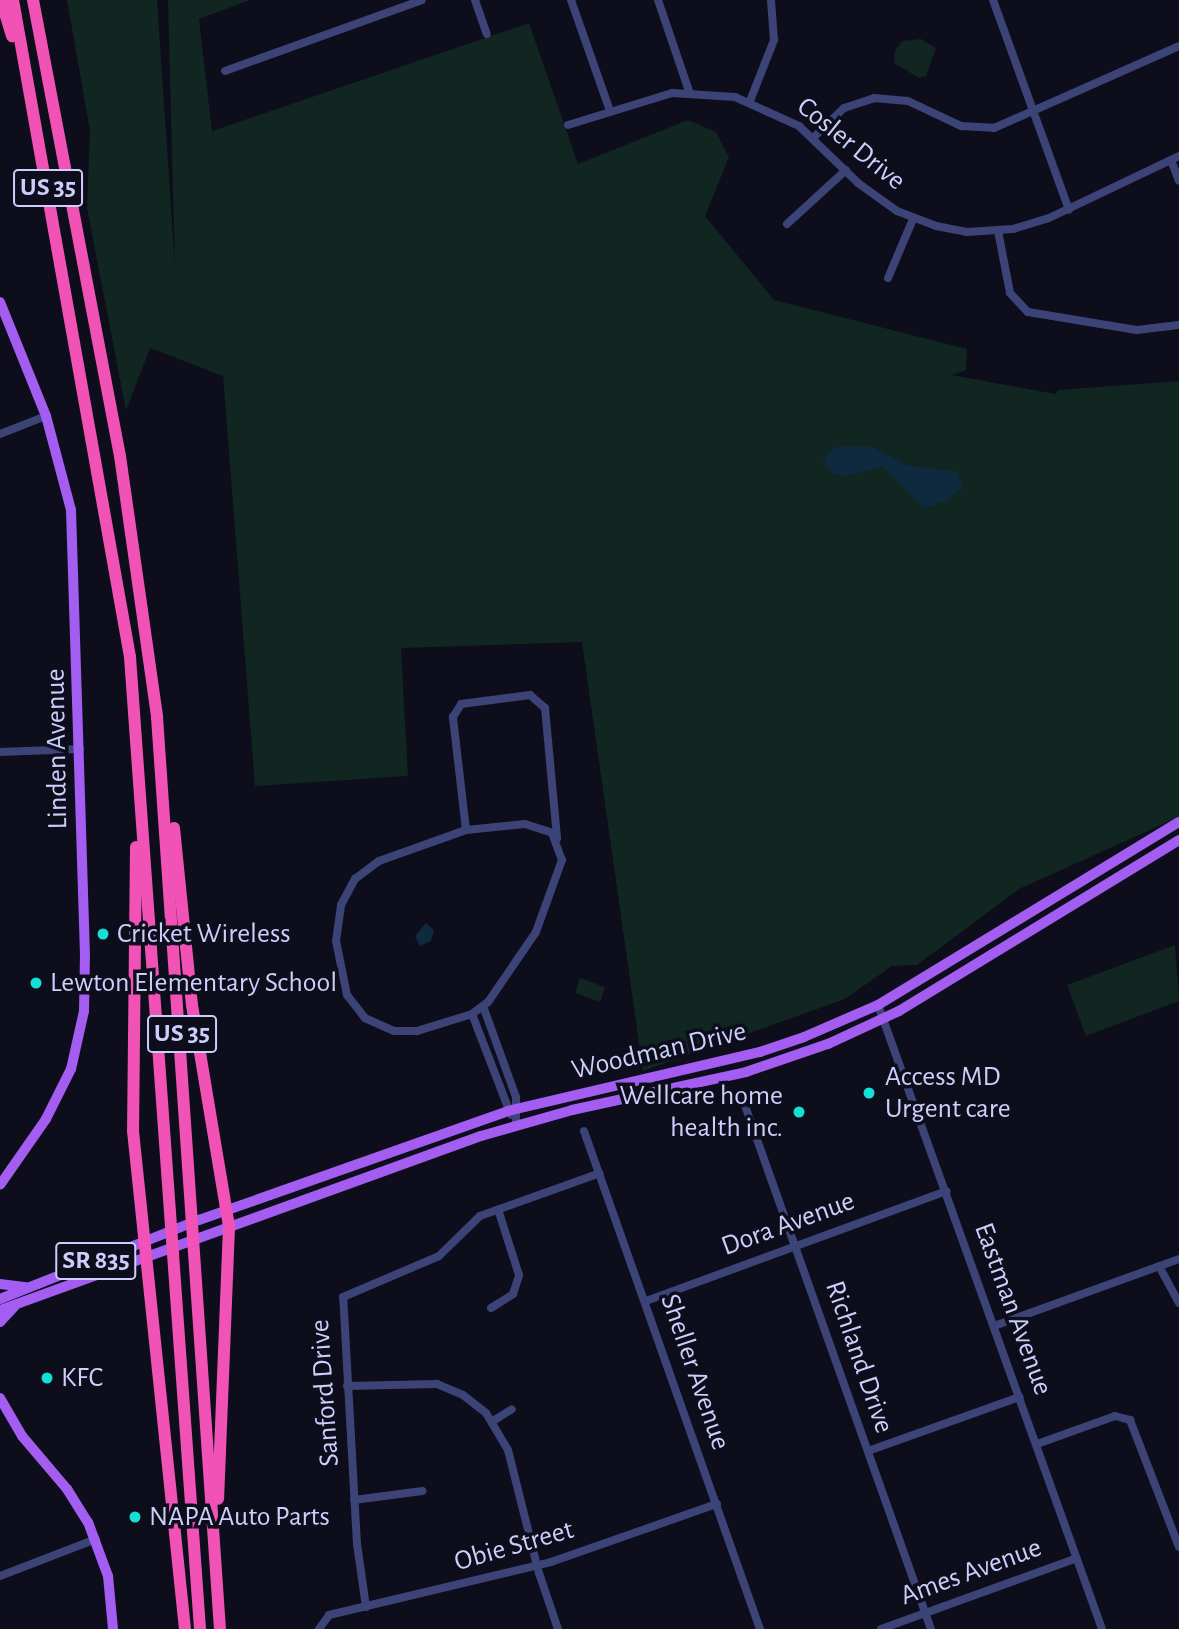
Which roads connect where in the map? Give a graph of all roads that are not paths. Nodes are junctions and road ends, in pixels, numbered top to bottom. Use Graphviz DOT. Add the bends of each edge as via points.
graph roads {
  1 [pos="1,0"];
  2 [pos="13,0"];
  3 [pos="33,0"];
  4 [pos="422,0"];
  5 [pos="475,0"];
  6 [pos="571,0"];
  7 [pos="658,0"];
  8 [pos="771,0"];
  9 [pos="993,0"];
  10 [pos="487,34"];
  11 [pos="1179,46"];
  12 [pos="225,71"];
  13 [pos="689,91"];
  14 [pos="31,99"];
  15 [pos="750,102"];
  16 [pos="610,111"];
  17 [pos="1033,113"];
  18 [pos="568,125"];
  19 [pos="813,138"];
  20 [pos="1175,158"];
  21 [pos="846,170"];
  22 [pos="1179,181"];
  23 [pos="1069,210"];
  24 [pos="913,219"];
  25 [pos="787,224"];
  26 [pos="998,231"];
  27 [pos="888,278"];
  28 [pos="0,302"];
  29 [pos="1179,325"];
  30 [pos="46,416"];
  31 [pos="0,434"];
  32 [pos="158,717"];
  33 [pos="80,749"];
  34 [pos="0,752"];
  35 [pos="139,791"];
  36 [pos="1179,822"];
  37 [pos="466,830"];
  38 [pos="557,838"];
  39 [pos="1179,840"];
  40 [pos="878,1004"];
  41 [pos="483,1006"];
  42 [pos="472,1014"];
  43 [pos="884,1018"];
  44 [pos="743,1100"];
  45 [pos="512,1110"];
  46 [pos="516,1125"];
  47 [pos="584,1131"];
  48 [pos="600,1173"];
  49 [pos="0,1185"];
  50 [pos="947,1191"];
  51 [pos="498,1209"];
  52 [pos="225,1211"];
  53 [pos="229,1227"];
  54 [pos="142,1243"];
  55 [pos="795,1245"];
  56 [pos="144,1258"];
  57 [pos="1179,1259"];
  58 [pos="1159,1266"];
  59 [pos="0,1284"];
  60 [pos="32,1287"];
  61 [pos="0,1299"];
  62 [pos="646,1301"];
  63 [pos="1179,1303"];
  64 [pos="18,1304"];
  65 [pos="491,1308"];
  66 [pos="0,1310"];
  67 [pos="0,1322"];
  68 [pos="994,1326"];
  69 [pos="347,1386"];
  70 [pos="1020,1397"];
  71 [pos="0,1398"];
  72 [pos="512,1409"];
  73 [pos="493,1421"];
  74 [pos="1037,1444"];
  75 [pos="868,1451"];
  76 [pos="422,1491"];
  77 [pos="354,1500"];
  78 [pos="717,1504"];
  79 [pos="96,1539"];
  80 [pos="1179,1547"];
  81 [pos="1077,1558"];
  82 [pos="537,1566"];
  83 [pos="0,1576"];
  84 [pos="366,1607"];
  85 [pos="925,1613"];
  86 [pos="219,1615"];
  87 [pos="320,1625"];
  88 [pos="113,1629"];
  89 [pos="185,1629"];
  90 [pos="200,1629"];
  91 [pos="220,1629"];
  92 [pos="558,1629"];
  93 [pos="760,1629"];
  94 [pos="881,1629"];
  95 [pos="931,1629"];
  96 [pos="1102,1629"];
  1 -- 14 [label="highway"];
  2 -- 14 [label="highway, US 35"];
  3 -- 32 [label="highway, US 35" via="120,456"];
  4 -- 12 [label="street"];
  5 -- 10 [label="street"];
  6 -- 16 [label="street"];
  7 -- 13 [label="street"];
  8 -- 15 [label="street" via="774,40"];
  9 -- 17 [label="street"];
  11 -- 17 [label="street"];
  13 -- 15 [label="street, Cosler Drive"];
  13 -- 16 [label="street, Cosler Drive" via="658,95"];
  14 -- 35 [label="highway, US 35" via="130,657"];
  15 -- 19 [label="street, Cosler Drive" via="785,117"];
  16 -- 18 [label="street, Cosler Drive"];
  17 -- 19 [label="street" via="994,128 972,128 908,101 874,98 844,108"];
  17 -- 23 [label="street"];
  19 -- 21 [label="street, Cosler Drive"];
  20 -- 22 [label="street"];
  20 -- 23 [label="street, Cosler Drive"];
  21 -- 24 [label="street, Cosler Drive" via="883,204"];
  21 -- 25 [label="street"];
  23 -- 26 [label="street, Cosler Drive"];
  24 -- 26 [label="street, Cosler Drive" via="951,230"];
  24 -- 27 [label="street"];
  26 -- 29 [label="street" via="1010,293 1028,312 1144,331"];
  28 -- 30 [label="main road, Linden Avenue"];
  30 -- 31 [label="street"];
  30 -- 33 [label="main road, Linden Avenue" via="71,510"];
  32 -- 52 [label="highway" via="192,1005"];
  32 -- 86 [label="highway, US 35"];
  33 -- 34 [label="street"];
  33 -- 49 [label="main road, Linden Avenue" via="85,954 82,1029 55,1103"];
  35 -- 54 [label="highway" via="132,1056"];
  35 -- 90 [label="highway, US 35"];
  36 -- 40 [label="main road, Woodman Drive"];
  37 -- 38 [label="street" via="534,824"];
  37 -- 38 [label="street" via="453,717 461,704 530,695 545,708"];
  37 -- 42 [label="street" via="362,872 341,905 336,941 347,995 373,1023 407,1032"];
  38 -- 41 [label="street" via="562,860 544,916"];
  39 -- 43 [label="main road, Woodman Drive"];
  40 -- 43 [label="street, Eastman Avenue"];
  40 -- 45 [label="main road, Woodman Drive" via="760,1052"];
  41 -- 42 [label="street"];
  41 -- 45 [label="street"];
  42 -- 45 [label="street"];
  43 -- 46 [label="main road, Woodman Drive" via="777,1064"];
  43 -- 50 [label="street, Eastman Avenue"];
  44 -- 55 [label="street, Richland Drive"];
  45 -- 46 [label="street"];
  45 -- 52 [label="main road, Woodman Drive"];
  46 -- 53 [label="main road, Woodman Drive"];
  47 -- 48 [label="street, Sheller Avenue"];
  48 -- 51 [label="street, Sanford Drive"];
  48 -- 62 [label="street, Sheller Avenue"];
  50 -- 55 [label="street, Dora Avenue"];
  50 -- 68 [label="street, Eastman Avenue"];
  51 -- 65 [label="street" via="519,1275 513,1294"];
  51 -- 69 [label="street, Sanford Drive" via="472,1221 430,1261 343,1297"];
  52 -- 53 [label="highway"];
  52 -- 54 [label="main road, Woodman Drive / SR 835"];
  53 -- 56 [label="main road, Woodman Drive / SR 835"];
  53 -- 86 [label="highway" via="219,1475"];
  54 -- 56 [label="highway"];
  54 -- 60 [label="main road, Woodman Drive / SR 835"];
  55 -- 62 [label="street, Dora Avenue"];
  55 -- 75 [label="street, Richland Drive"];
  56 -- 64 [label="main road, Woodman Drive / SR 835"];
  56 -- 89 [label="highway"];
  57 -- 58 [label="street"];
  58 -- 63 [label="street"];
  58 -- 68 [label="street"];
  59 -- 60 [label="main road"];
  60 -- 61 [label="main road, Woodman Drive / SR 835"];
  62 -- 78 [label="street, Sheller Avenue"];
  64 -- 66 [label="main road, Woodman Drive / SR 835"];
  64 -- 67 [label="main road"];
  68 -- 70 [label="street, Eastman Avenue"];
  69 -- 73 [label="street" via="437,1384 473,1401"];
  69 -- 77 [label="street, Sanford Drive"];
  70 -- 74 [label="street, Eastman Avenue"];
  70 -- 75 [label="street"];
  71 -- 79 [label="main road" via="22,1436 70,1492"];
  72 -- 73 [label="street"];
  73 -- 82 [label="street" via="508,1450"];
  74 -- 80 [label="street" via="1115,1416 1130,1420"];
  74 -- 81 [label="street, Eastman Avenue"];
  75 -- 85 [label="street, Richland Drive"];
  76 -- 77 [label="street"];
  77 -- 84 [label="street, Sanford Drive"];
  78 -- 82 [label="street, Obie Street"];
  78 -- 93 [label="street, Sheller Avenue"];
  79 -- 83 [label="street"];
  79 -- 88 [label="main road" via="108,1578"];
  81 -- 85 [label="street, Ames Avenue"];
  81 -- 96 [label="street, Eastman Avenue"];
  82 -- 84 [label="street, Obie Street"];
  82 -- 92 [label="street"];
  84 -- 87 [label="street, Obie Street"];
  85 -- 94 [label="street, Ames Avenue"];
  85 -- 95 [label="street, Richland Drive"];
  86 -- 91 [label="highway, US 35"];
}
